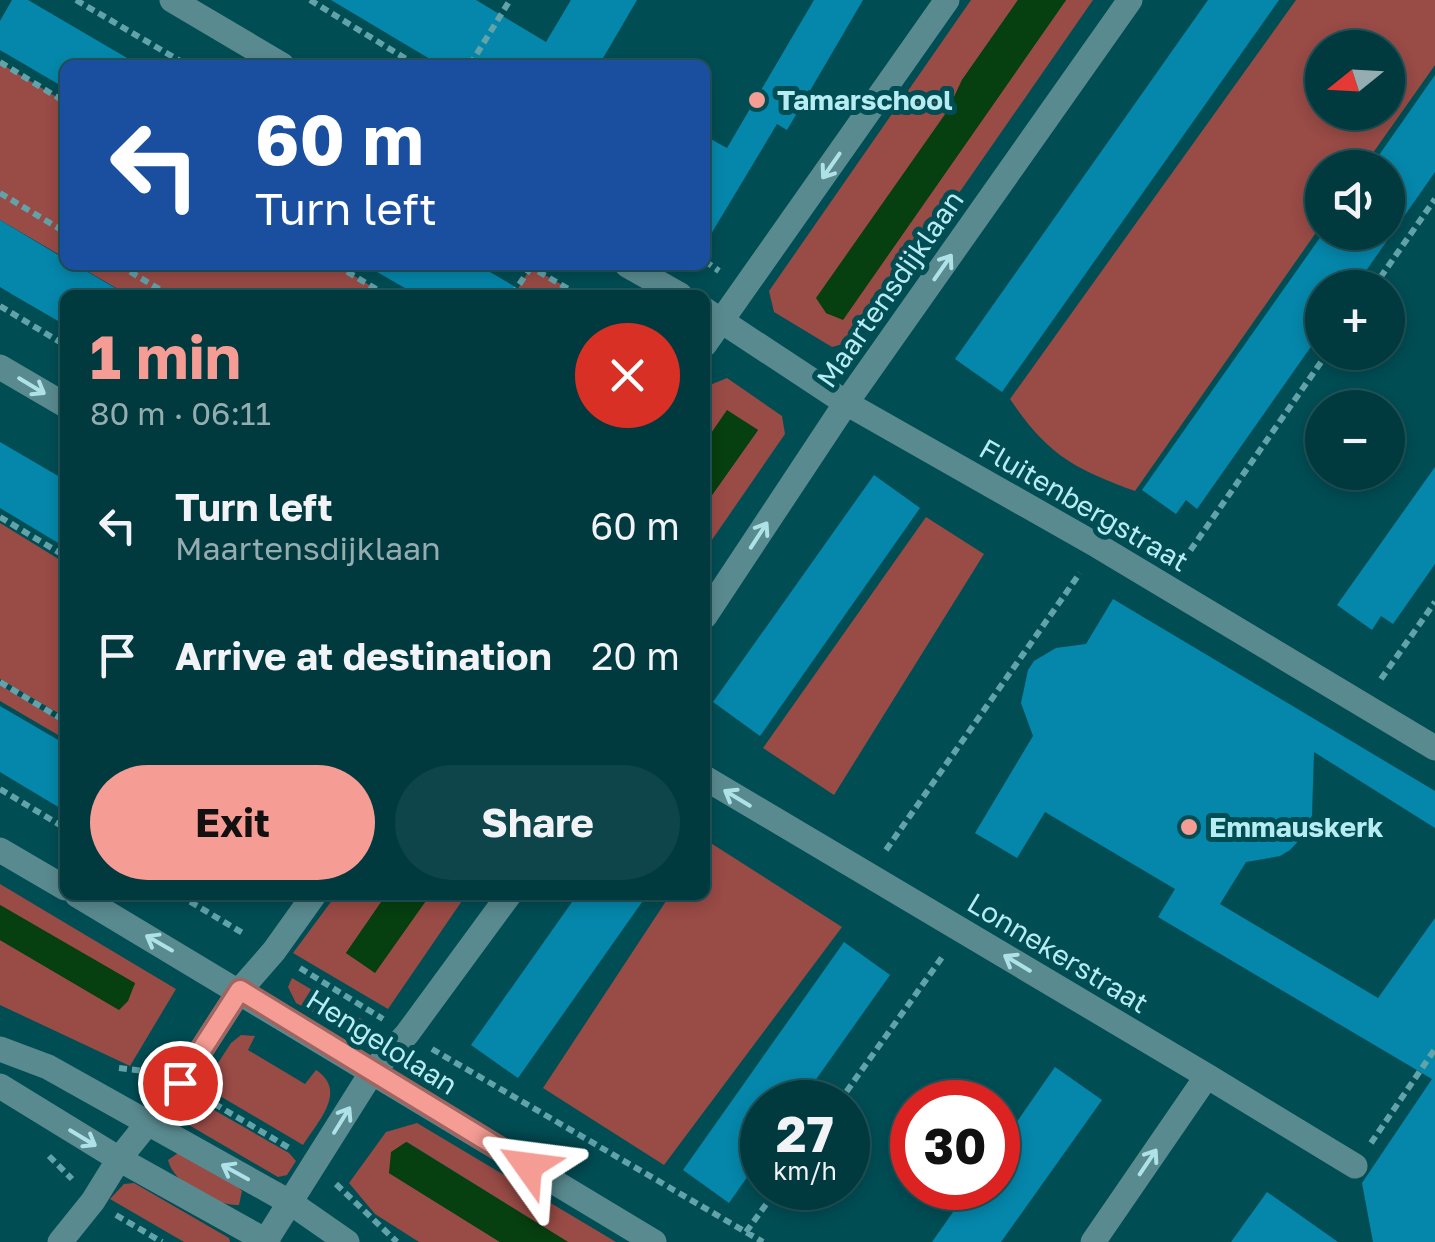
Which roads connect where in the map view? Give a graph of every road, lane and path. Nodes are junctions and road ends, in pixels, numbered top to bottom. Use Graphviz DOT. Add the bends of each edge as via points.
graph roads {
  1 [pos="76,0"];
  2 [pos="172,0"];
  3 [pos="310,0"];
  4 [pos="510,0"];
  5 [pos="946,0"];
  6 [pos="1130,0"];
  7 [pos="178,60"];
  8 [pos="274,60"];
  9 [pos="408,60"];
  10 [pos="473,60"];
  11 [pos="0,62"];
  12 [pos="60,99"];
  13 [pos="0,193"];
  14 [pos="1435,199"];
  15 [pos="60,229"];
  16 [pos="127,270"];
  17 [pos="344,270"];
  18 [pos="536,270"];
  19 [pos="637,270"];
  20 [pos="1386,270"];
  21 [pos="161,290"];
  22 [pos="378,290"];
  23 [pos="570,290"];
  24 [pos="671,290"];
  25 [pos="0,306"];
  26 [pos="714,315"];
  27 [pos="60,342"];
  28 [pos="0,367"];
  29 [pos="1316,370"];
  30 [pos="60,402"];
  31 [pos="846,402"];
  32 [pos="0,517"];
  33 [pos="60,553"];
  34 [pos="1080,573"];
  35 [pos="1165,587"];
  36 [pos="1435,602"];
  37 [pos="710,608"];
  38 [pos="0,682"];
  39 [pos="1362,705"];
  40 [pos="60,718"];
  41 [pos="1435,748"];
  42 [pos="710,781"];
  43 [pos="0,789"];
  44 [pos="60,825"];
  45 [pos="0,850"];
  46 [pos="868,875"];
  47 [pos="60,885"];
  48 [pos="87,900"];
  49 [pos="187,900"];
  50 [pos="310,900"];
  51 [pos="504,900"];
  52 [pos="961,930"];
  53 [pos="274,951"];
  54 [pos="240,990"];
  55 [pos="407,1034"];
  56 [pos="0,1049"];
  57 [pos="1435,1049"];
  58 [pos="100,1065"];
  59 [pos="372,1072"];
  60 [pos="1207,1076"];
  61 [pos="854,1080"];
  62 [pos="180,1083"];
  63 [pos="0,1086"];
  64 [pos="146,1124"];
  65 [pos="119,1159"];
  66 [pos="315,1164"];
  67 [pos="1355,1166"];
  68 [pos="291,1203"];
  69 [pos="762,1210"];
  70 [pos="746,1232"];
  71 [pos="60,1242"];
  72 [pos="266,1242"];
  73 [pos="348,1242"];
  74 [pos="397,1242"];
  75 [pos="654,1242"];
  76 [pos="764,1242"];
  77 [pos="1093,1242"];
  1 -- 7 [label="path"];
  2 -- 8 [label="street"];
  3 -- 9 [label="path"];
  4 -- 10 [label="path"];
  5 -- 26 [label="street, one-way"];
  31 -- 6 [label="street, Maartensdijklaan, one-way"];
  11 -- 12 [label="path"];
  13 -- 15 [label="path"];
  14 -- 20 [label="path"];
  16 -- 21 [label="path"];
  17 -- 22 [label="path"];
  18 -- 23 [label="path"];
  19 -- 24 [label="street"];
  25 -- 27 [label="path"];
  26 -- 31 [label="street, Fluitenbergstraat"];
  28 -- 30 [label="street, one-way"];
  29 -- 35 [label="path"];
  31 -- 35 [label="street, Fluitenbergstraat"];
  37 -- 31 [label="street, Maartensdijklaan, one-way"];
  32 -- 33 [label="path"];
  34 -- 46 [label="path"];
  35 -- 39 [label="street, Fluitenbergstraat"];
  36 -- 39 [label="path"];
  38 -- 40 [label="path"];
  39 -- 41 [label="street, Fluitenbergstraat"];
  46 -- 42 [label="street, Lonnekerstraat, one-way"];
  43 -- 44 [label="path"];
  45 -- 47 [label="street"];
  46 -- 52 [label="street, Lonnekerstraat"];
  54 -- 48 [label="street, Hengelolaan, one-way"];
  49 -- 53 [label="path"];
  50 -- 53 [label="street"];
  51 -- 55 [label="street"];
  60 -- 52 [label="street, Lonnekerstraat, one-way"];
  52 -- 61 [label="path"];
  53 -- 54 [label="street"];
  53 -- 55 [label="path"];
  54 -- 59 [label="street, Hengelolaan"];
  54 -- 62 [label="street"];
  55 -- 59 [label="street"];
  55 -- 70 [label="path"];
  56 -- 64 [label="street" via="48,1067"];
  57 -- 67 [label="path"];
  58 -- 62 [label="path"];
  66 -- 59 [label="street, one-way"];
  59 -- 75 [label="street, Hengelolaan"];
  60 -- 67 [label="street, Lonnekerstraat"];
  77 -- 60 [label="street, one-way"];
  62 -- 64 [label="street"];
  62 -- 66 [label="path"];
  63 -- 65 [label="street, one-way"];
  64 -- 65 [label="street"];
  68 -- 64 [label="street, one-way"];
  65 -- 71 [label="street"];
  65 -- 72 [label="street"];
  66 -- 68 [label="street"];
  66 -- 74 [label="path"];
  68 -- 72 [label="street"];
  68 -- 73 [label="street"];
  69 -- 70 [label="path"];
  70 -- 76 [label="path"];
}
